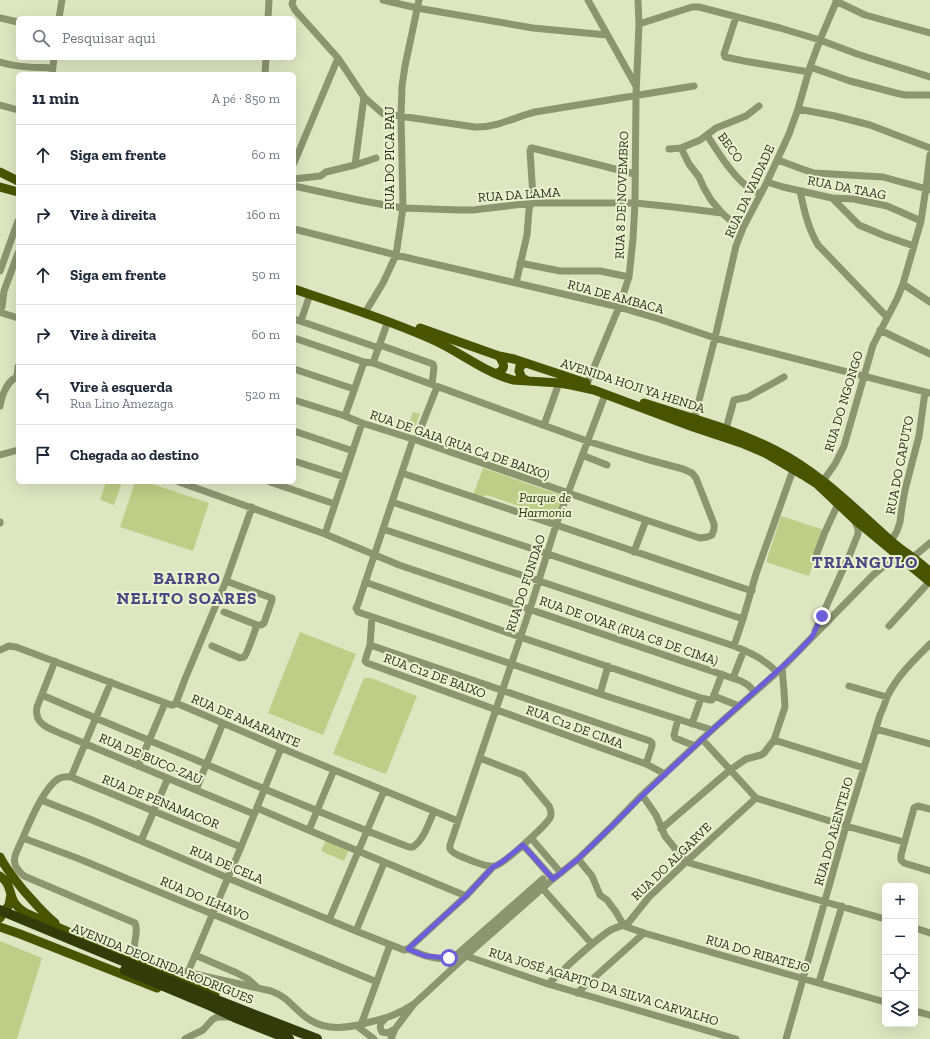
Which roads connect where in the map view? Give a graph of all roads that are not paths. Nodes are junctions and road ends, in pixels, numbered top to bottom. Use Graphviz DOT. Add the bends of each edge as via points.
graph roads {
  1 [pos="62,0"];
  2 [pos="269,0"];
  3 [pos="293,0"];
  4 [pos="383,0"];
  5 [pos="419,0"];
  6 [pos="588,0"];
  7 [pos="638,0"];
  8 [pos="836,1"];
  9 [pos="417,8"];
  10 [pos="59,16"];
  11 [pos="268,16"];
  12 [pos="736,17"];
  13 [pos="0,18"];
  14 [pos="16,22"];
  15 [pos="639,24"];
  16 [pos="930,33"];
  17 [pos="607,35"];
  18 [pos="820,40"];
  19 [pos="338,58"];
  20 [pos="54,60"];
  21 [pos="266,60"];
  22 [pos="0,62"];
  23 [pos="810,69"];
  24 [pos="53,71"];
  25 [pos="265,72"];
  26 [pos="930,77"];
  27 [pos="694,86"];
  28 [pos="636,87"];
  29 [pos="930,95"];
  30 [pos="636,96"];
  31 [pos="364,97"];
  32 [pos="0,105"];
  33 [pos="759,106"];
  34 [pos="16,109"];
  35 [pos="798,109"];
  36 [pos="401,116"];
  37 [pos="708,135"];
  38 [pos="681,148"];
  39 [pos="930,148"];
  40 [pos="668,149"];
  41 [pos="930,155"];
  42 [pos="296,158"];
  43 [pos="376,158"];
  44 [pos="778,160"];
  45 [pos="355,165"];
  46 [pos="0,172"];
  47 [pos="635,174"];
  48 [pos="296,178"];
  49 [pos="16,180"];
  50 [pos="767,182"];
  51 [pos="296,186"];
  52 [pos="0,187"];
  53 [pos="928,189"];
  54 [pos="800,191"];
  55 [pos="16,192"];
  56 [pos="761,194"];
  57 [pos="832,198"];
  58 [pos="532,203"];
  59 [pos="635,203"];
  60 [pos="403,208"];
  61 [pos="722,213"];
  62 [pos="921,221"];
  63 [pos="16,227"];
  64 [pos="743,228"];
  65 [pos="296,230"];
  66 [pos="914,246"];
  67 [pos="396,255"];
  68 [pos="16,258"];
  69 [pos="520,263"];
  70 [pos="0,271"];
  71 [pos="629,277"];
  72 [pos="516,283"];
  73 [pos="903,284"];
  74 [pos="296,286"];
  75 [pos="296,290"];
  76 [pos="310,294"];
  77 [pos="930,302"];
  78 [pos="619,307"];
  79 [pos="1,310"];
  80 [pos="366,311"];
  81 [pos="16,317"];
  82 [pos="887,317"];
  83 [pos="298,320"];
  84 [pos="388,321"];
  85 [pos="880,330"];
  86 [pos="715,338"];
  87 [pos="296,339"];
  88 [pos="380,346"];
  89 [pos="930,354"];
  90 [pos="499,356"];
  91 [pos="364,362"];
  92 [pos="373,363"];
  93 [pos="526,363"];
  94 [pos="296,369"];
  95 [pos="496,374"];
  96 [pos="784,376"];
  97 [pos="864,377"];
  98 [pos="16,378"];
  99 [pos="528,382"];
  100 [pos="559,383"];
  101 [pos="587,384"];
  102 [pos="434,386"];
  103 [pos="354,389"];
  104 [pos="928,392"];
  105 [pos="604,395"];
  106 [pos="296,401"];
  107 [pos="0,406"];
  108 [pos="345,416"];
  109 [pos="694,420"];
  110 [pos="362,423"];
  111 [pos="544,425"];
  112 [pos="726,429"];
  113 [pos="296,432"];
  114 [pos="415,440"];
  115 [pos="587,441"];
  116 [pos="16,451"];
  117 [pos="353,451"];
  118 [pos="0,455"];
  119 [pos="582,456"];
  120 [pos="296,462"];
  121 [pos="607,465"];
  122 [pos="793,470"];
  123 [pos="402,473"];
  124 [pos="344,478"];
  125 [pos="823,481"];
  126 [pos="185,484"];
  127 [pos="276,484"];
  128 [pos="568,493"];
  129 [pos="392,502"];
  130 [pos="335,504"];
  131 [pos="838,504"];
  132 [pos="252,507"];
  133 [pos="854,519"];
  134 [pos="646,520"];
  135 [pos="556,525"];
  136 [pos="383,529"];
  137 [pos="325,534"];
  138 [pos="891,541"];
  139 [pos="930,543"];
  140 [pos="634,552"];
  141 [pos="818,553"];
  142 [pos="547,554"];
  143 [pos="375,555"];
  144 [pos="912,558"];
  145 [pos="902,559"];
  146 [pos="930,572"];
  147 [pos="539,580"];
  148 [pos="226,581"];
  149 [pos="365,582"];
  150 [pos="930,582"];
  151 [pos="752,591"];
  152 [pos="832,594"];
  153 [pos="846,602"];
  154 [pos="530,609"];
  155 [pos="224,612"];
  156 [pos="372,617"];
  157 [pos="743,619"];
  158 [pos="257,625"];
  159 [pos="889,626"];
  160 [pos="520,637"];
  161 [pos="812,637"];
  162 [pos="930,644"];
  163 [pos="212,646"];
  164 [pos="370,646"];
  165 [pos="734,646"];
  166 [pos="0,650"];
  167 [pos="744,650"];
  168 [pos="55,661"];
  169 [pos="511,663"];
  170 [pos="608,666"];
  171 [pos="780,670"];
  172 [pos="721,677"];
  173 [pos="733,678"];
  174 [pos="111,682"];
  175 [pos="849,686"];
  176 [pos="502,691"];
  177 [pos="754,692"];
  178 [pos="42,694"];
  179 [pos="600,694"];
  180 [pos="887,697"];
  181 [pos="701,698"];
  182 [pos="713,698"];
  183 [pos="164,702"];
  184 [pos="176,703"];
  185 [pos="739,706"];
  186 [pos="496,710"];
  187 [pos="96,718"];
  188 [pos="678,719"];
  189 [pos="223,723"];
  190 [pos="692,724"];
  191 [pos="876,728"];
  192 [pos="712,730"];
  193 [pos="702,739"];
  194 [pos="774,740"];
  195 [pos="149,741"];
  196 [pos="86,744"];
  197 [pos="930,744"];
  198 [pos="695,746"];
  199 [pos="281,748"];
  200 [pos="480,758"];
  201 [pos="206,764"];
  202 [pos="646,764"];
  203 [pos="138,766"];
  204 [pos="864,768"];
  205 [pos="334,770"];
  206 [pos="730,770"];
  207 [pos="665,774"];
  208 [pos="71,777"];
  209 [pos="168,778"];
  210 [pos="264,788"];
  211 [pos="196,790"];
  212 [pos="384,791"];
  213 [pos="642,796"];
  214 [pos="756,798"];
  215 [pos="40,800"];
  216 [pos="930,809"];
  217 [pos="153,811"];
  218 [pos="255,811"];
  219 [pos="317,811"];
  220 [pos="434,811"];
  221 [pos="458,821"];
  222 [pos="846,826"];
  223 [pos="661,829"];
  224 [pos="309,830"];
  225 [pos="367,832"];
  226 [pos="23,838"];
  227 [pos="531,838"];
  228 [pos="141,841"];
  229 [pos="904,842"];
  230 [pos="523,845"];
  231 [pos="241,847"];
  232 [pos="359,851"];
  233 [pos="0,857"];
  234 [pos="578,859"];
  235 [pos="686,862"];
  236 [pos="384,863"];
  237 [pos="493,867"];
  238 [pos="0,871"];
  239 [pos="930,871"];
  240 [pos="561,873"];
  241 [pos="3,878"];
  242 [pos="228,878"];
  243 [pos="543,878"];
  244 [pos="553,879"];
  245 [pos="543,889"];
  246 [pos="11,894"];
  247 [pos="466,896"];
  248 [pos="825,902"];
  249 [pos="842,906"];
  250 [pos="0,910"];
  251 [pos="212,914"];
  252 [pos="0,918"];
  253 [pos="882,918"];
  254 [pos="329,920"];
  255 [pos="624,926"];
  256 [pos="0,927"];
  257 [pos="918,929"];
  258 [pos="356,931"];
  259 [pos="644,933"];
  260 [pos="930,933"];
  261 [pos="0,934"];
  262 [pos="28,937"];
  263 [pos="71,940"];
  264 [pos="592,944"];
  265 [pos="390,945"];
  266 [pos="406,949"];
  267 [pos="195,955"];
  268 [pos="466,956"];
  269 [pos="141,962"];
  270 [pos="188,972"];
  271 [pos="803,978"];
  272 [pos="376,982"];
  273 [pos="819,982"];
  274 [pos="548,984"];
  275 [pos="258,988"];
  276 [pos="577,993"];
  277 [pos="882,1001"];
  278 [pos="414,1004"];
  279 [pos="918,1012"];
  280 [pos="236,1013"];
  281 [pos="930,1015"];
  282 [pos="386,1018"];
  283 [pos="359,1025"];
  284 [pos="395,1029"];
  285 [pos="276,1037"];
  286 [pos="185,1039"];
  287 [pos="289,1039"];
  288 [pos="317,1039"];
  289 [pos="374,1039"];
  290 [pos="391,1039"];
  291 [pos="736,1039"];
  292 [pos="786,1039"];
  1 -- 10 [label="street"];
  2 -- 11 [label="street"];
  3 -- 19 [label="street" via="295,10"];
  4 -- 9 [label="street"];
  5 -- 9 [label="street, RUA DO PICA PAU"];
  6 -- 17 [label="street"];
  7 -- 15 [label="street, RUA 8 DE NOVEMBRO"];
  8 -- 16 [label="street" via="870,16"];
  8 -- 18 [label="street, RUA DA VAIDADE"];
  9 -- 17 [label="street" via="541,29"];
  9 -- 36 [label="street, RUA DO PICA PAU" via="403,75"];
  12 -- 15 [label="street" via="692,7"];
  12 -- 18 [label="street"];
  12 -- 23 [label="street" via="725,57"];
  13 -- 14 [label="street"];
  15 -- 28 [label="street, RUA 8 DE NOVEMBRO"];
  17 -- 28 [label="street"];
  18 -- 23 [label="street, RUA DA VAIDADE"];
  18 -- 26 [label="street"];
  19 -- 31 [label="street"];
  19 -- 42 [label="street"];
  20 -- 24 [label="street"];
  21 -- 25 [label="street"];
  22 -- 24 [label="street"];
  23 -- 29 [label="street" via="896,94"];
  23 -- 35 [label="street, RUA DA VAIDADE"];
  27 -- 30 [label="street"];
  28 -- 30 [label="street, RUA 8 DE NOVEMBRO"];
  30 -- 36 [label="street" via="535,112 475,127"];
  30 -- 47 [label="street, RUA 8 DE NOVEMBRO"];
  31 -- 36 [label="street" via="382,112"];
  31 -- 45 [label="street"];
  32 -- 34 [label="street"];
  33 -- 37 [label="street" via="746,116 716,128"];
  35 -- 39 [label="street" via="870,125"];
  35 -- 44 [label="street, RUA DA VAIDADE"];
  36 -- 60 [label="street, RUA DO PICA PAU"];
  37 -- 38 [label="street, BECO"];
  37 -- 56 [label="street, BECO" via="725,162 748,188"];
  38 -- 40 [label="street, BECO"];
  38 -- 61 [label="street" via="711,200"];
  41 -- 53 [label="street, RUA DO NGONGO"];
  43 -- 45 [label="street"];
  44 -- 50 [label="street, RUA DA VAIDADE"];
  44 -- 53 [label="street" via="814,172 883,177"];
  45 -- 48 [label="street" via="326,172 320,176"];
  46 -- 49 [label="main road"];
  47 -- 58 [label="street" via="531,148 534,194"];
  47 -- 59 [label="street, RUA 8 DE NOVEMBRO"];
  50 -- 54 [label="street, RUA DA TAAG"];
  50 -- 56 [label="street, RUA DA VAIDADE"];
  51 -- 60 [label="street, RUA DA LAMA"];
  52 -- 55 [label="main road"];
  53 -- 62 [label="street, RUA DO NGONGO"];
  54 -- 57 [label="street, RUA DA TAAG"];
  54 -- 82 [label="street" via="813,238"];
  56 -- 64 [label="street, RUA DA VAIDADE"];
  57 -- 62 [label="street, RUA DA TAAG" via="876,204"];
  57 -- 66 [label="street" via="859,225"];
  58 -- 59 [label="street, RUA DA LAMA"];
  58 -- 60 [label="street, RUA DA LAMA" via="466,210"];
  58 -- 69 [label="street"];
  59 -- 61 [label="street, RUA DA LAMA"];
  59 -- 71 [label="street, RUA 8 DE NOVEMBRO"];
  60 -- 67 [label="street, RUA DO PICA PAU"];
  61 -- 64 [label="street"];
  62 -- 66 [label="street, RUA DO NGONGO"];
  63 -- 70 [label="street"];
  64 -- 86 [label="street, RUA DA VAIDADE" via="735,250"];
  65 -- 67 [label="street, RUA DE AMBACA"];
  66 -- 73 [label="street, RUA DO NGONGO"];
  67 -- 72 [label="street, RUA DE AMBACA"];
  67 -- 80 [label="street, RUA DO PICA PAU"];
  68 -- 79 [label="street" via="2,299"];
  69 -- 71 [label="street" via="560,271 600,272"];
  69 -- 72 [label="street"];
  71 -- 78 [label="street, RUA 8 DE NOVEMBRO"];
  72 -- 78 [label="street, RUA DE AMBACA"];
  73 -- 77 [label="street"];
  73 -- 82 [label="street, RUA DO NGONGO"];
  74 -- 80 [label="main road, AVENIDA HOJI YA HENDA"];
  75 -- 76 [label="main road"];
  76 -- 83 [label="street"];
  76 -- 84 [label="main road"];
  78 -- 86 [label="street, RUA DE AMBACA"];
  78 -- 101 [label="street, RUA 8 DE NOVEMBRO"];
  79 -- 81 [label="street"];
  80 -- 90 [label="main road, AVENIDA HOJI YA HENDA" via="405,322"];
  82 -- 85 [label="street, RUA DO NGONGO"];
  83 -- 88 [label="street"];
  84 -- 88 [label="street"];
  84 -- 95 [label="main road" via="444,344"];
  85 -- 89 [label="street"];
  85 -- 97 [label="street, RUA DO NGONGO"];
  86 -- 97 [label="street, RUA DE AMBACA"];
  86 -- 109 [label="street, RUA DA VAIDADE"];
  87 -- 91 [label="street"];
  88 -- 92 [label="street"];
  88 -- 102 [label="street" via="433,364"];
  90 -- 93 [label="main road, AVENIDA HOJI YA HENDA"];
  90 -- 95 [label="main road" via="503,362 503,369"];
  91 -- 92 [label="street"];
  91 -- 103 [label="street"];
  92 -- 102 [label="street"];
  93 -- 99 [label="main road" via="520,366 518,371"];
  93 -- 101 [label="main road, AVENIDA HOJI YA HENDA"];
  94 -- 103 [label="street"];
  95 -- 99 [label="main road"];
  96 -- 112 [label="street" via="748,397 734,400"];
  97 -- 104 [label="street, RUA DE AMBACA"];
  97 -- 125 [label="street, RUA DO NGONGO" via="844,446"];
  98 -- 107 [label="street" via="8,384"];
  99 -- 100 [label="main road"];
  100 -- 105 [label="main road"];
  100 -- 111 [label="street"];
  101 -- 109 [label="main road, AVENIDA HOJI YA HENDA"];
  102 -- 111 [label="street"];
  102 -- 114 [label="street"];
  103 -- 108 [label="street"];
  104 -- 138 [label="street, RUA DO CAPUTO" via="900,522"];
  105 -- 115 [label="street, RUA DO FUNDAO"];
  105 -- 122 [label="main road" via="744,444"];
  106 -- 108 [label="street, RUA DE GAIA (RUA C4 DE BAIXO)"];
  108 -- 110 [label="street, RUA DE GAIA (RUA C4 DE BAIXO)"];
  109 -- 112 [label="main road, AVENIDA HOJI YA HENDA"];
  110 -- 114 [label="street, RUA DE GAIA (RUA C4 DE BAIXO)"];
  110 -- 117 [label="street"];
  111 -- 115 [label="street"];
  112 -- 125 [label="main road, AVENIDA HOJI YA HENDA" via="776,450"];
  113 -- 117 [label="street"];
  114 -- 123 [label="street"];
  114 -- 128 [label="street, RUA DE GAIA (RUA C4 DE BAIXO)"];
  115 -- 119 [label="street, RUA DO FUNDAO"];
  115 -- 134 [label="street, RUA DE GAIA (RUA C4 DE BAIXO)" via="692,473 714,524 714,530 707,537 700,538"];
  116 -- 118 [label="street"];
  117 -- 124 [label="street"];
  119 -- 121 [label="street"];
  119 -- 128 [label="street, RUA DO FUNDAO"];
  120 -- 124 [label="street"];
  122 -- 131 [label="main road" via="804,475"];
  122 -- 151 [label="street"];
  123 -- 129 [label="street"];
  123 -- 135 [label="street"];
  124 -- 130 [label="street"];
  125 -- 138 [label="main road, AVENIDA HOJI YA HENDA"];
  126 -- 132 [label="street, RUA DE OVAR (RUA C8 DE CIMA)"];
  127 -- 130 [label="street"];
  128 -- 134 [label="street, RUA DE GAIA (RUA C4 DE BAIXO)"];
  128 -- 135 [label="street, RUA DO FUNDAO"];
  129 -- 136 [label="street"];
  129 -- 142 [label="street"];
  130 -- 137 [label="street"];
  131 -- 133 [label="main road"];
  131 -- 141 [label="street"];
  132 -- 137 [label="street, RUA DE OVAR (RUA C8 DE CIMA)"];
  132 -- 148 [label="street"];
  133 -- 145 [label="main road"];
  133 -- 152 [label="street" via="858,534"];
  134 -- 140 [label="street"];
  135 -- 140 [label="street"];
  135 -- 142 [label="street, RUA DO FUNDAO"];
  136 -- 143 [label="street"];
  136 -- 147 [label="street"];
  137 -- 143 [label="street, RUA DE OVAR (RUA C8 DE CIMA)"];
  138 -- 144 [label="main road, AVENIDA HOJI YA HENDA"];
  139 -- 144 [label="street"];
  140 -- 151 [label="street"];
  142 -- 147 [label="street, RUA DO FUNDAO"];
  142 -- 157 [label="street"];
  143 -- 149 [label="street"];
  143 -- 154 [label="street, RUA DE OVAR (RUA C8 DE CIMA)"];
  144 -- 146 [label="main road, AVENIDA HOJI YA HENDA"];
  145 -- 150 [label="main road"];
  145 -- 153 [label="street" via="884,566"];
  147 -- 154 [label="street, RUA DO FUNDAO"];
  147 -- 165 [label="street"];
  148 -- 158 [label="street" via="272,598 264,623"];
  148 -- 184 [label="street"];
  149 -- 156 [label="street" via="357,610"];
  149 -- 160 [label="street"];
  150 -- 159 [label="street"];
  151 -- 157 [label="street"];
  152 -- 153 [label="street" via="835,602"];
  152 -- 161 [label="street"];
  153 -- 161 [label="street"];
  154 -- 160 [label="street, RUA DO FUNDAO"];
  154 -- 172 [label="street, RUA DE OVAR (RUA C8 DE CIMA)"];
  155 -- 158 [label="street"];
  156 -- 164 [label="street"];
  156 -- 169 [label="street"];
  157 -- 165 [label="street"];
  158 -- 163 [label="street" via="243,658"];
  160 -- 169 [label="street, RUA DO FUNDAO"];
  160 -- 170 [label="street"];
  161 -- 171 [label="street"];
  162 -- 180 [label="street, RUA DO ALENTEJO" via="900,676"];
  164 -- 176 [label="street"];
  164 -- 186 [label="street, RUA C12 DE BAIXO" via="366,662"];
  165 -- 167 [label="street"];
  166 -- 168 [label="street, RUA DE AMARANTE" via="10,646 16,647"];
  167 -- 171 [label="street"];
  167 -- 173 [label="street"];
  168 -- 174 [label="street, RUA DE AMARANTE"];
  168 -- 178 [label="street"];
  169 -- 176 [label="street, RUA DO FUNDAO"];
  169 -- 179 [label="street"];
  170 -- 179 [label="street"];
  170 -- 181 [label="street"];
  171 -- 177 [label="street"];
  171 -- 194 [label="street" via="785,708"];
  172 -- 173 [label="street, RUA DE OVAR (RUA C8 DE CIMA)"];
  172 -- 182 [label="street"];
  173 -- 177 [label="street, RUA DE OVAR (RUA C8 DE CIMA)" via="748,685"];
  174 -- 183 [label="street, RUA DE AMARANTE"];
  174 -- 187 [label="street"];
  175 -- 180 [label="street"];
  176 -- 186 [label="street, RUA DO FUNDAO"];
  176 -- 202 [label="street" via="650,741 652,746"];
  177 -- 185 [label="street"];
  178 -- 187 [label="street"];
  178 -- 196 [label="street, RUA DE BUCO-ZAU" via="36,714 40,722 50,729"];
  179 -- 188 [label="street"];
  180 -- 191 [label="street, RUA DO ALENTEJO"];
  181 -- 182 [label="street"];
  181 -- 190 [label="street"];
  182 -- 185 [label="street"];
  183 -- 184 [label="street, RUA DE AMARANTE" via="170,705"];
  183 -- 195 [label="street"];
  184 -- 189 [label="street, RUA DE AMARANTE"];
  185 -- 192 [label="street"];
  186 -- 200 [label="street, RUA DO FUNDAO"];
  186 -- 202 [label="street, RUA C12 DE CIMA"];
  187 -- 195 [label="street"];
  187 -- 196 [label="street"];
  188 -- 190 [label="street"];
  188 -- 198 [label="street" via="675,738"];
  189 -- 199 [label="street, RUA DE AMARANTE"];
  189 -- 201 [label="street"];
  190 -- 192 [label="street"];
  191 -- 197 [label="street"];
  191 -- 204 [label="street, RUA DO ALENTEJO"];
  192 -- 193 [label="street"];
  193 -- 198 [label="street"];
  193 -- 206 [label="street"];
  194 -- 204 [label="street"];
  194 -- 206 [label="street" via="764,752 744,760"];
  195 -- 201 [label="street"];
  195 -- 203 [label="street"];
  196 -- 203 [label="street, RUA DE BUCO-ZAU"];
  196 -- 208 [label="street"];
  198 -- 207 [label="street"];
  199 -- 205 [label="street, RUA DE AMARANTE"];
  199 -- 210 [label="street"];
  200 -- 221 [label="street, RUA DO FUNDAO"];
  200 -- 227 [label="street" via="523,775 549,806 551,817"];
  201 -- 210 [label="street"];
  201 -- 211 [label="street"];
  202 -- 207 [label="street, RUA C12 DE CIMA"];
  203 -- 209 [label="street, RUA DE BUCO-ZAU"];
  204 -- 222 [label="street, RUA DO ALENTEJO"];
  205 -- 212 [label="street, RUA DE AMARANTE"];
  205 -- 219 [label="street"];
  206 -- 214 [label="street"];
  206 -- 223 [label="street"];
  207 -- 213 [label="street"];
  208 -- 215 [label="street" via="58,779"];
  208 -- 217 [label="street, RUA DE PENAMACOR"];
  209 -- 211 [label="street, RUA DE BUCO-ZAU"];
  209 -- 217 [label="street"];
  210 -- 218 [label="street"];
  210 -- 219 [label="street"];
  211 -- 218 [label="street, RUA DE BUCO-ZAU"];
  212 -- 220 [label="street, RUA DE AMARANTE"];
  212 -- 225 [label="street"];
  213 -- 223 [label="street" via="656,815"];
  213 -- 234 [label="street"];
  214 -- 222 [label="street"];
  214 -- 235 [label="street, RUA DO ALGARVE"];
  215 -- 226 [label="street"];
  215 -- 228 [label="street, RUA DE CELA"];
  216 -- 229 [label="street" via="916,806"];
  217 -- 228 [label="street"];
  217 -- 231 [label="street, RUA DE PENAMACOR"];
  218 -- 224 [label="street, RUA DE BUCO-ZAU"];
  218 -- 231 [label="street"];
  219 -- 224 [label="street"];
  219 -- 225 [label="street"];
  220 -- 221 [label="street, RUA DE AMARANTE"];
  220 -- 225 [label="street" via="428,826 413,847"];
  221 -- 237 [label="street, RUA DO FUNDAO" via="450,849 455,854"];
  222 -- 229 [label="street"];
  222 -- 248 [label="street, RUA DO ALENTEJO"];
  223 -- 235 [label="street"];
  224 -- 232 [label="street, RUA DE BUCO-ZAU"];
  225 -- 232 [label="street"];
  226 -- 251 [label="street, RUA DO ILHAVO"];
  226 -- 269 [label="street" via="14,857 18,871 24,876 135,923 137,926 134,947"];
  227 -- 230 [label="street"];
  227 -- 240 [label="street"];
  228 -- 242 [label="street, RUA DE CELA"];
  229 -- 239 [label="street" via="901,855 904,863"];
  230 -- 237 [label="street"];
  230 -- 244 [label="street"];
  231 -- 242 [label="street"];
  232 -- 236 [label="street, RUA DE BUCO-ZAU"];
  232 -- 254 [label="street"];
  233 -- 263 [label="main road" via="40,910"];
  234 -- 240 [label="street"];
  234 -- 255 [label="street" via="592,876 600,895 616,912"];
  235 -- 248 [label="street"];
  235 -- 255 [label="street, RUA DO ALGARVE" via="644,901"];
  236 -- 247 [label="street, RUA DE BUCO-ZAU"];
  236 -- 258 [label="street"];
  237 -- 247 [label="street"];
  238 -- 241 [label="main road"];
  240 -- 244 [label="street"];
  241 -- 246 [label="main road" via="9,885"];
  242 -- 251 [label="street"];
  242 -- 254 [label="street, RUA DE CELA"];
  243 -- 266 [label="street, RUA DE CELA" via="452,958 425,956"];
  244 -- 245 [label="street"];
  245 -- 264 [label="street"];
  245 -- 268 [label="street"];
  246 -- 252 [label="main road" via="9,905"];
  246 -- 263 [label="main road" via="19,909"];
  247 -- 266 [label="street"];
  248 -- 249 [label="street"];
  248 -- 271 [label="street, RUA DO ALENTEJO"];
  249 -- 253 [label="street"];
  249 -- 273 [label="street"];
  250 -- 263 [label="highway, AVENIDA DEOLINDA RODRIGUES"];
  251 -- 267 [label="street"];
  251 -- 272 [label="street, RUA DO ILHAVO"];
  252 -- 263 [label="highway, AVENIDA DEOLINDA RODRIGUES"];
  254 -- 258 [label="street, RUA DE CELA"];
  255 -- 259 [label="street, RUA DO RIBATEJO"];
  255 -- 264 [label="street, RUA DO ALGARVE" via="613,928"];
  256 -- 262 [label="main road"];
  257 -- 260 [label="street"];
  258 -- 265 [label="street, RUA DE CELA"];
  259 -- 271 [label="street, RUA DO RIBATEJO"];
  259 -- 276 [label="street"];
  261 -- 262 [label="main road"];
  262 -- 280 [label="main road" via="216,1012"];
  263 -- 269 [label="main road"];
  263 -- 280 [label="highway, AVENIDA DEOLINDA RODRIGUES"];
  264 -- 274 [label="street, RUA DO ALGARVE"];
  265 -- 266 [label="street, RUA DE CELA"];
  265 -- 272 [label="street"];
  267 -- 270 [label="street"];
  267 -- 275 [label="street" via="237,972"];
  268 -- 274 [label="street, RUA JOSÉ AGAPITO DA SILVA CARVALHO"];
  268 -- 278 [label="street"];
  269 -- 270 [label="street"];
  269 -- 280 [label="main road" via="224,999"];
  270 -- 275 [label="street"];
  271 -- 273 [label="street, RUA DO RIBATEJO"];
  271 -- 292 [label="street, RUA DO ALENTEJO"];
  272 -- 283 [label="street"];
  273 -- 277 [label="street, RUA DO RIBATEJO"];
  274 -- 276 [label="street, RUA JOSÉ AGAPITO DA SILVA CARVALHO"];
  275 -- 283 [label="street" via="278,993 316,1023 337,1028"];
  276 -- 291 [label="street, RUA JOSÉ AGAPITO DA SILVA CARVALHO"];
  278 -- 282 [label="street"];
  278 -- 284 [label="street"];
  279 -- 281 [label="street"];
  280 -- 285 [label="highway, AVENIDA DEOLINDA RODRIGUES"];
  280 -- 286 [label="street" via="217,1017 203,1030"];
  280 -- 288 [label="highway, AVENIDA DEOLINDA RODRIGUES"];
  282 -- 283 [label="street"];
  282 -- 284 [label="street" via="380,1024 382,1032 388,1033"];
  283 -- 289 [label="street"];
  284 -- 290 [label="street"];
  285 -- 287 [label="highway, AVENIDA DEOLINDA RODRIGUES"];
}
